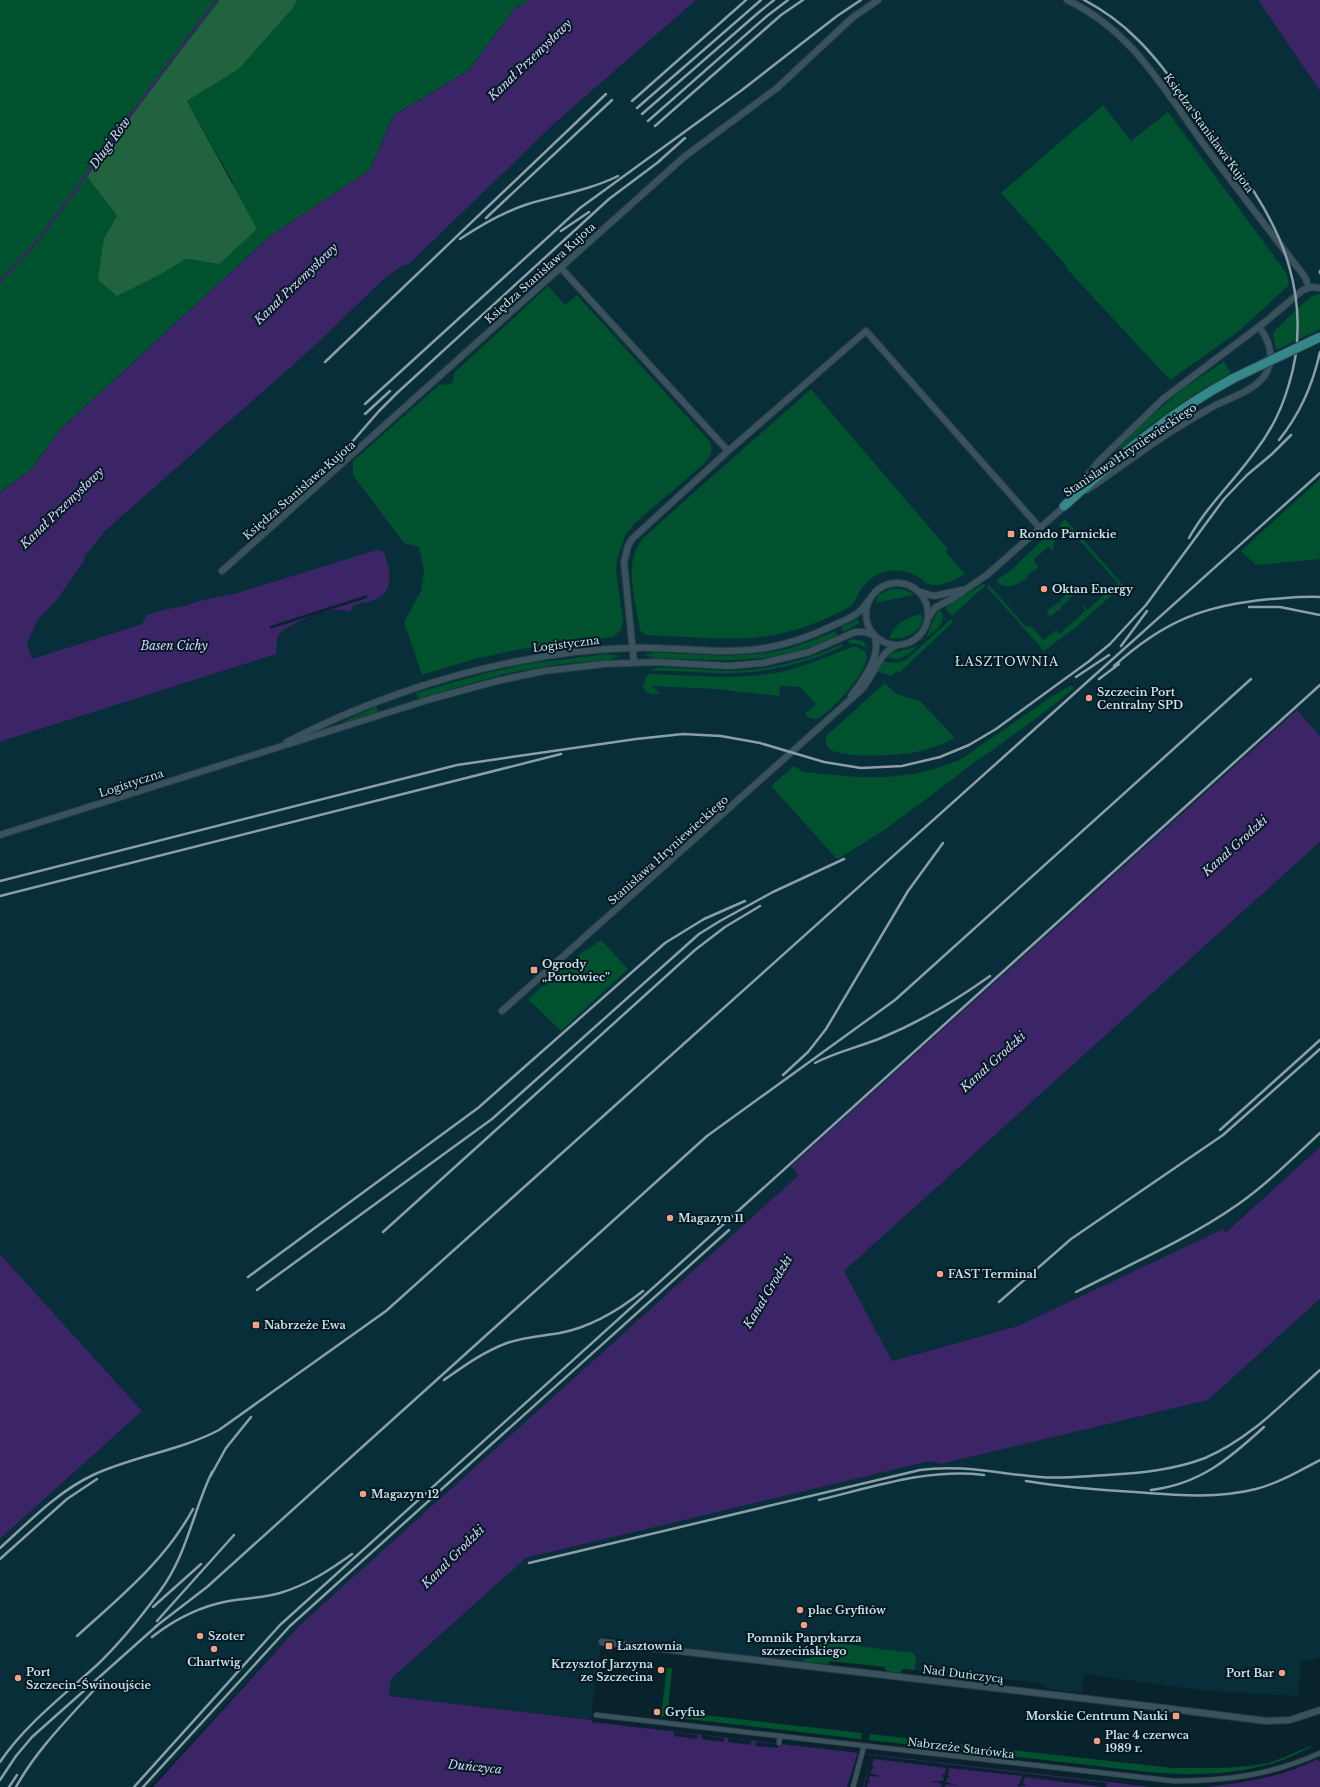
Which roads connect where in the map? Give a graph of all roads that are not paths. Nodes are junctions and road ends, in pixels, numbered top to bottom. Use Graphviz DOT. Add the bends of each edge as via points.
graph roads {
  1 [pos="878,0"];
  2 [pos="1067,0"];
  3 [pos="561,268"];
  4 [pos="1309,288"];
  5 [pos="1320,288"];
  6 [pos="1259,327"];
  7 [pos="1320,337"];
  8 [pos="728,452"];
  9 [pos="1064,506"];
  10 [pos="1040,528"];
  11 [pos="222,571"];
  12 [pos="971,587"];
  13 [pos="917,591"];
  14 [pos="868,601"];
  15 [pos="928,618"];
  16 [pos="874,635"];
  17 [pos="898,645"];
  18 [pos="632,648"];
  19 [pos="634,663"];
  20 [pos="846,702"];
  21 [pos="269,750"];
  22 [pos="0,835"];
  23 [pos="502,1011"];
  24 [pos="602,1642"];
  25 [pos="1320,1710"];
  26 [pos="596,1715"];
  27 [pos="780,1736"];
  28 [pos="779,1743"];
  29 [pos="864,1746"];
  30 [pos="1320,1753"];
  31 [pos="853,1787"];
  1 -- 3 [label="street, Księdza Stanisława Kujota" via="852,18 780,86 689,153"];
  2 -- 4 [label="street, Księdza Stanisława Kujota" via="1110,27 1142,59 1305,277"];
  3 -- 8 [label="street"];
  3 -- 11 [label="street, Księdza Stanisława Kujota"];
  4 -- 5 [label="street"];
  4 -- 6 [label="street, Stanisława Hryniewieckiego"];
  6 -- 9 [label="street, Stanisława Hryniewieckiego" via="1153,408 1098,462"];
  6 -- 9 [label="street, Stanisława Hryniewieckiego" via="1267,340 1270,356 1268,369 1260,380 1161,438"];
  7 -- 9 [label="main road, bridge" via="1234,378 1159,425"];
  8 -- 10 [label="street" via="866,331"];
  8 -- 18 [label="street" via="636,534 628,546 624,572"];
  9 -- 10 [label="street, Stanisława Hryniewieckiego"];
  10 -- 12 [label="street, Stanisława Hryniewieckiego"];
  12 -- 13 [label="street, Stanisława Hryniewieckiego" via="935,596"];
  12 -- 15 [label="street, Stanisława Hryniewieckiego" via="936,607"];
  13 -- 14 [label="street" via="904,584 889,584 878,589"];
  13 -- 15 [label="street" via="926,603"];
  14 -- 16 [label="street" via="866,619"];
  14 -- 18 [label="street, Logistyczna" via="856,614 824,630 772,647 732,651"];
  15 -- 17 [label="street" via="924,630 918,637"];
  16 -- 17 [label="street" via="884,642"];
  16 -- 19 [label="street, Logistyczna" via="854,632 802,654 755,664 728,666"];
  16 -- 20 [label="street, Stanisława Hryniewieckiego" via="876,646 873,659"];
  17 -- 20 [label="street, Stanisława Hryniewieckiego" via="884,653 865,686"];
  18 -- 19 [label="street"];
  18 -- 21 [label="street, Logistyczna" via="528,659 461,675 355,710"];
  19 -- 21 [label="street, Logistyczna" via="570,667 497,680"];
  20 -- 23 [label="street, Stanisława Hryniewieckiego"];
  21 -- 22 [label="street, Logistyczna"];
  24 -- 25 [label="street, Nad Duńczycą" via="1266,1721 1290,1720"];
  26 -- 27 [label="street, Nabrzeże Starówka"];
  27 -- 28 [label="street"];
  27 -- 29 [label="street, Nabrzeże Starówka"];
  29 -- 30 [label="street, Nabrzeże Starówka" via="1174,1781 1213,1780 1264,1773 1288,1767"];
  29 -- 31 [label="street"];
}
